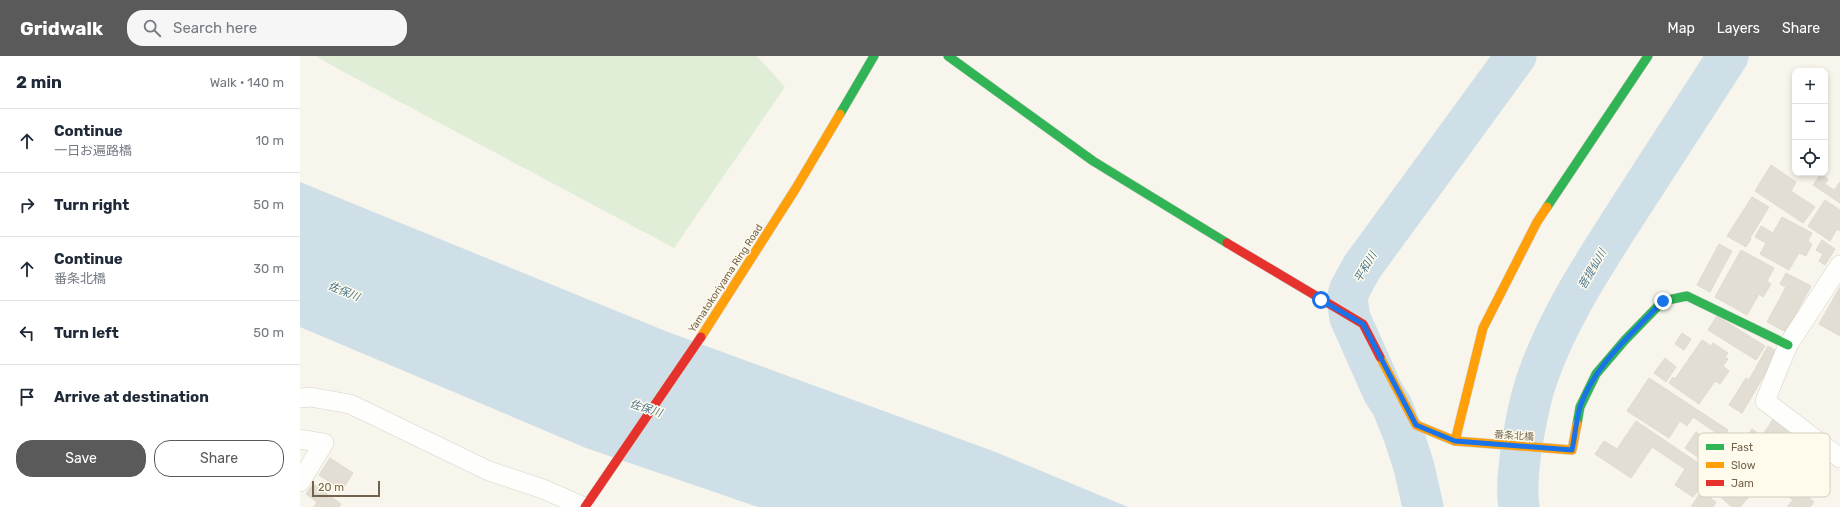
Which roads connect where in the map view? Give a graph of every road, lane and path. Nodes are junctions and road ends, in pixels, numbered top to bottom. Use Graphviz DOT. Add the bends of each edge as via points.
graph roads {
  1 [pos="874,56"];
  2 [pos="948,56"];
  3 [pos="1648,56"];
  4 [pos="1840,265"];
  5 [pos="1788,346"];
  6 [pos="300,398"];
  7 [pos="1807,433"];
  8 [pos="300,439"];
  9 [pos="1455,441"];
  10 [pos="1830,450"];
  11 [pos="1840,458"];
  12 [pos="300,482"];
  13 [pos="588,502"];
  1 -- 13 [label="street, Yamatokoriyama Ring Road" via="800,182 712,321"];
  2 -- 9 [label="street, 番条北橋" via="1093,161 1363,324 1416,425"];
  3 -- 9 [label="street" via="1537,222 1483,328"];
  4 -- 5 [label="street"];
  5 -- 7 [label="street" via="1764,401"];
  5 -- 9 [label="street, 番条北橋" via="1687,296 1663,301 1596,374 1580,407 1572,450"];
  6 -- 13 [label="street" via="310,397 350,404 489,471"];
  8 -- 12 [label="street" via="324,443"];
  10 -- 11 [label="street"];
}
